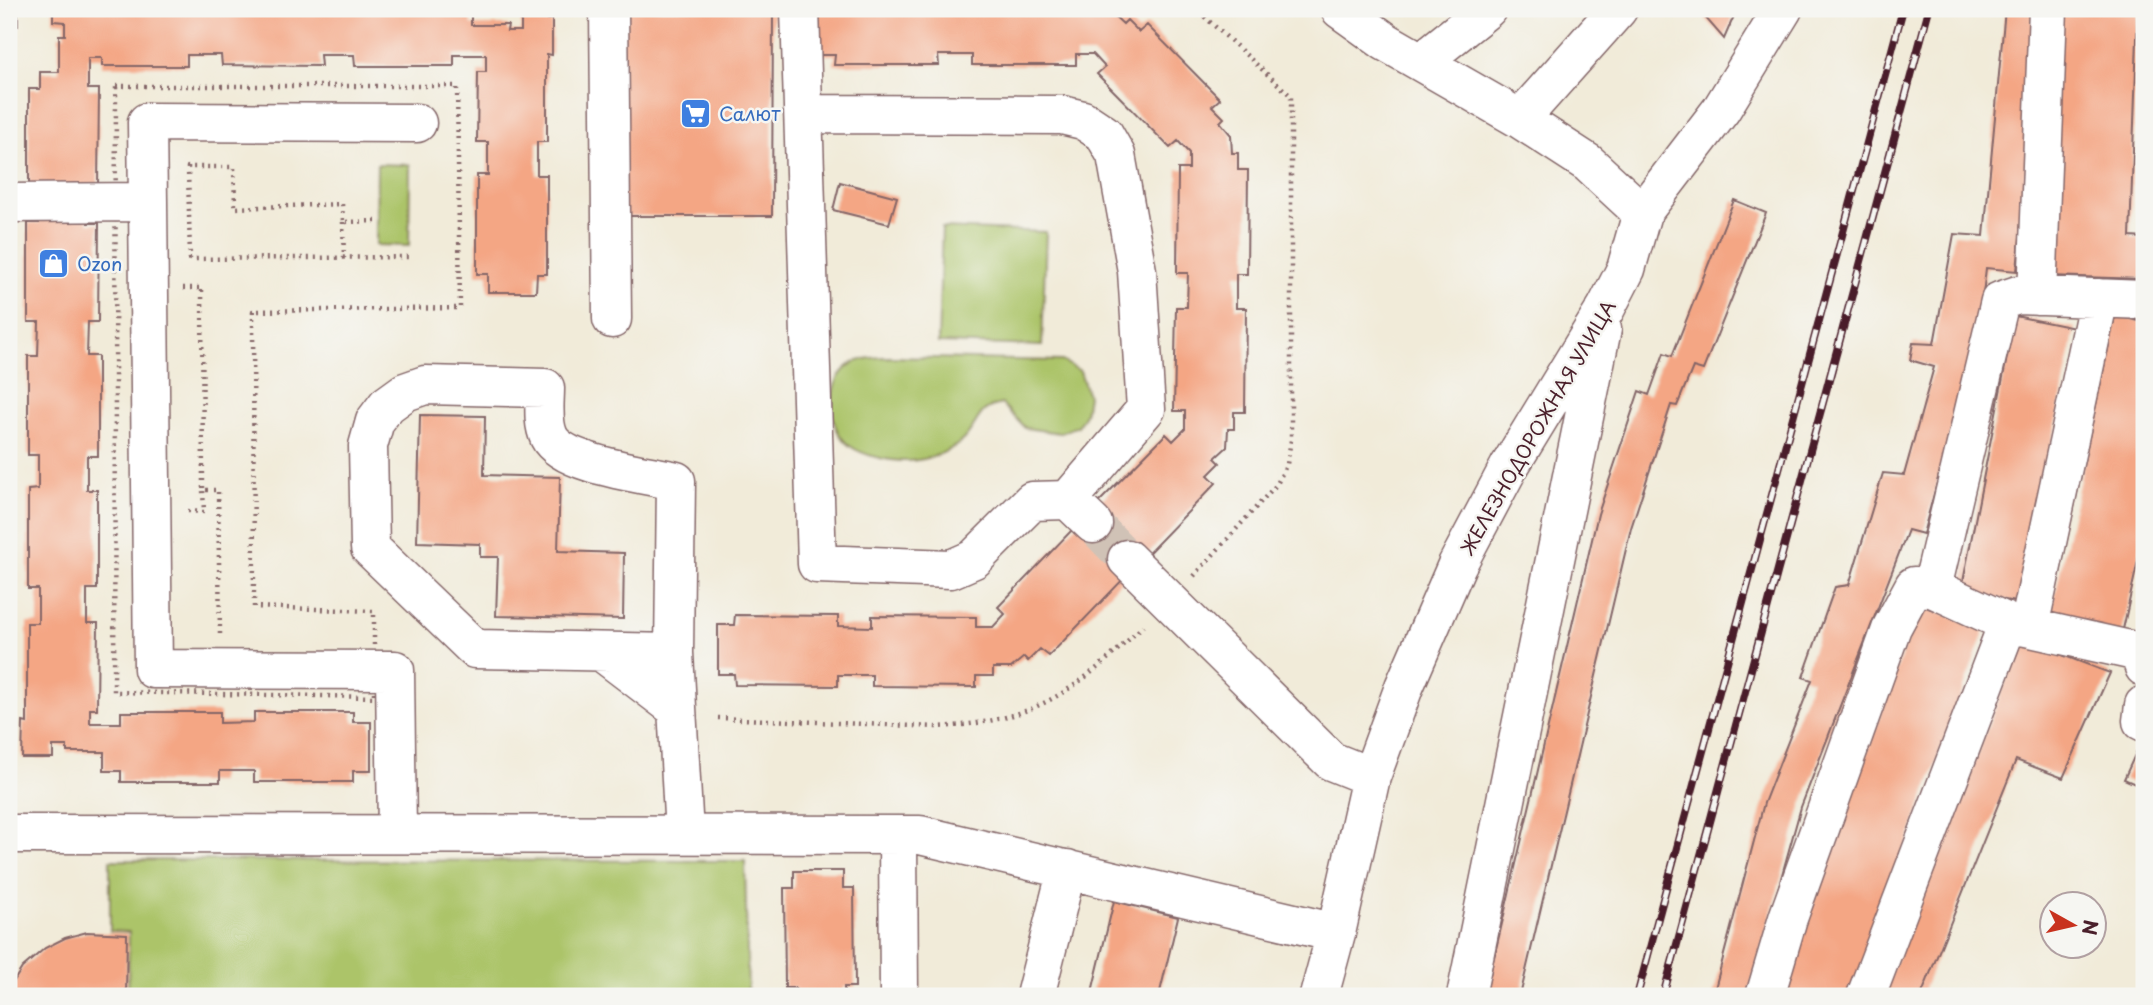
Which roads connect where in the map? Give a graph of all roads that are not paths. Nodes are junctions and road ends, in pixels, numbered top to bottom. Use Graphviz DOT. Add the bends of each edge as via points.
graph roads {
  1 [pos="609,9"];
  2 [pos="800,9"];
  3 [pos="1340,9"];
  4 [pos="1487,9"];
  5 [pos="1618,9"];
  6 [pos="1783,9"];
  7 [pos="2048,9"];
  8 [pos="1421,62"];
  9 [pos="805,114"];
  10 [pos="1520,120"];
  11 [pos="417,123"];
  12 [pos="148,202"];
  13 [pos="9,203"];
  14 [pos="1642,213"];
  15 [pos="2037,296"];
  16 [pos="2099,298"];
  17 [pos="2144,300"];
  18 [pos="1606,308"];
  19 [pos="612,319"];
  20 [pos="1127,559"];
  21 [pos="1932,588"];
  22 [pos="2018,625"];
  23 [pos="2142,648"];
  24 [pos="602,652"];
  25 [pos="674,653"];
  26 [pos="2144,705"];
  27 [pos="677,709"];
  28 [pos="2144,722"];
  29 [pos="1371,776"];
  30 [pos="9,834"];
  31 [pos="397,834"];
  32 [pos="684,834"];
  33 [pos="898,835"];
  34 [pos="1067,870"];
  35 [pos="1336,933"];
  36 [pos="1325,995"];
  37 [pos="899,996"];
  38 [pos="1035,996"];
  39 [pos="1466,996"];
  40 [pos="1765,996"];
  41 [pos="1866,996"];
  1 -- 19 [label="street"];
  2 -- 9 [label="street"];
  3 -- 8 [label="street"];
  4 -- 8 [label="street"];
  5 -- 10 [label="street"];
  6 -- 14 [label="street, ЖЕЛЕЗНОДОРОЖНАЯ УЛИЦА" via="1721,110"];
  7 -- 15 [label="street"];
  8 -- 10 [label="street"];
  9 -- 9 [label="street" via="817,564 951,569 974,559 1032,501 1081,512 1146,409 1137,271 1116,155 1104,134 1083,120 1062,115"];
  10 -- 14 [label="street" via="1588,163"];
  11 -- 12 [label="street" via="147,122"];
  12 -- 13 [label="street"];
  12 -- 31 [label="street" via="153,669 374,683 395,670"];
  14 -- 18 [label="street, ЖЕЛЕЗНОДОРОЖНАЯ УЛИЦА" via="1626,269"];
  15 -- 16 [label="street"];
  15 -- 21 [label="street" via="2018,295 2000,301"];
  16 -- 17 [label="street"];
  16 -- 22 [label="street"];
  18 -- 29 [label="street, ЖЕЛЕЗНОДОРОЖНАЯ УЛИЦА" via="1509,467 1457,565"];
  18 -- 39 [label="street"];
  20 -- 29 [label="street" via="1331,761"];
  21 -- 22 [label="street"];
  21 -- 40 [label="street" via="1914,586 1892,627 1787,918"];
  22 -- 23 [label="street"];
  22 -- 41 [label="street"];
  24 -- 25 [label="street"];
  24 -- 25 [label="street" via="475,649 370,548 368,446 375,421 387,405 405,391 425,385 545,388 545,418 550,437 560,450 576,459 676,481"];
  24 -- 27 [label="street"];
  25 -- 27 [label="street"];
  26 -- 28 [label="street"];
  27 -- 32 [label="street"];
  29 -- 35 [label="street, ЖЕЛЕЗНОДОРОЖНАЯ УЛИЦА"];
  30 -- 31 [label="street"];
  31 -- 32 [label="street"];
  32 -- 33 [label="street"];
  33 -- 34 [label="street" via="920,835"];
  33 -- 37 [label="street"];
  34 -- 35 [label="street"];
  34 -- 38 [label="street"];
  35 -- 36 [label="street, ЖЕЛЕЗНОДОРОЖНАЯ УЛИЦА"];
}
